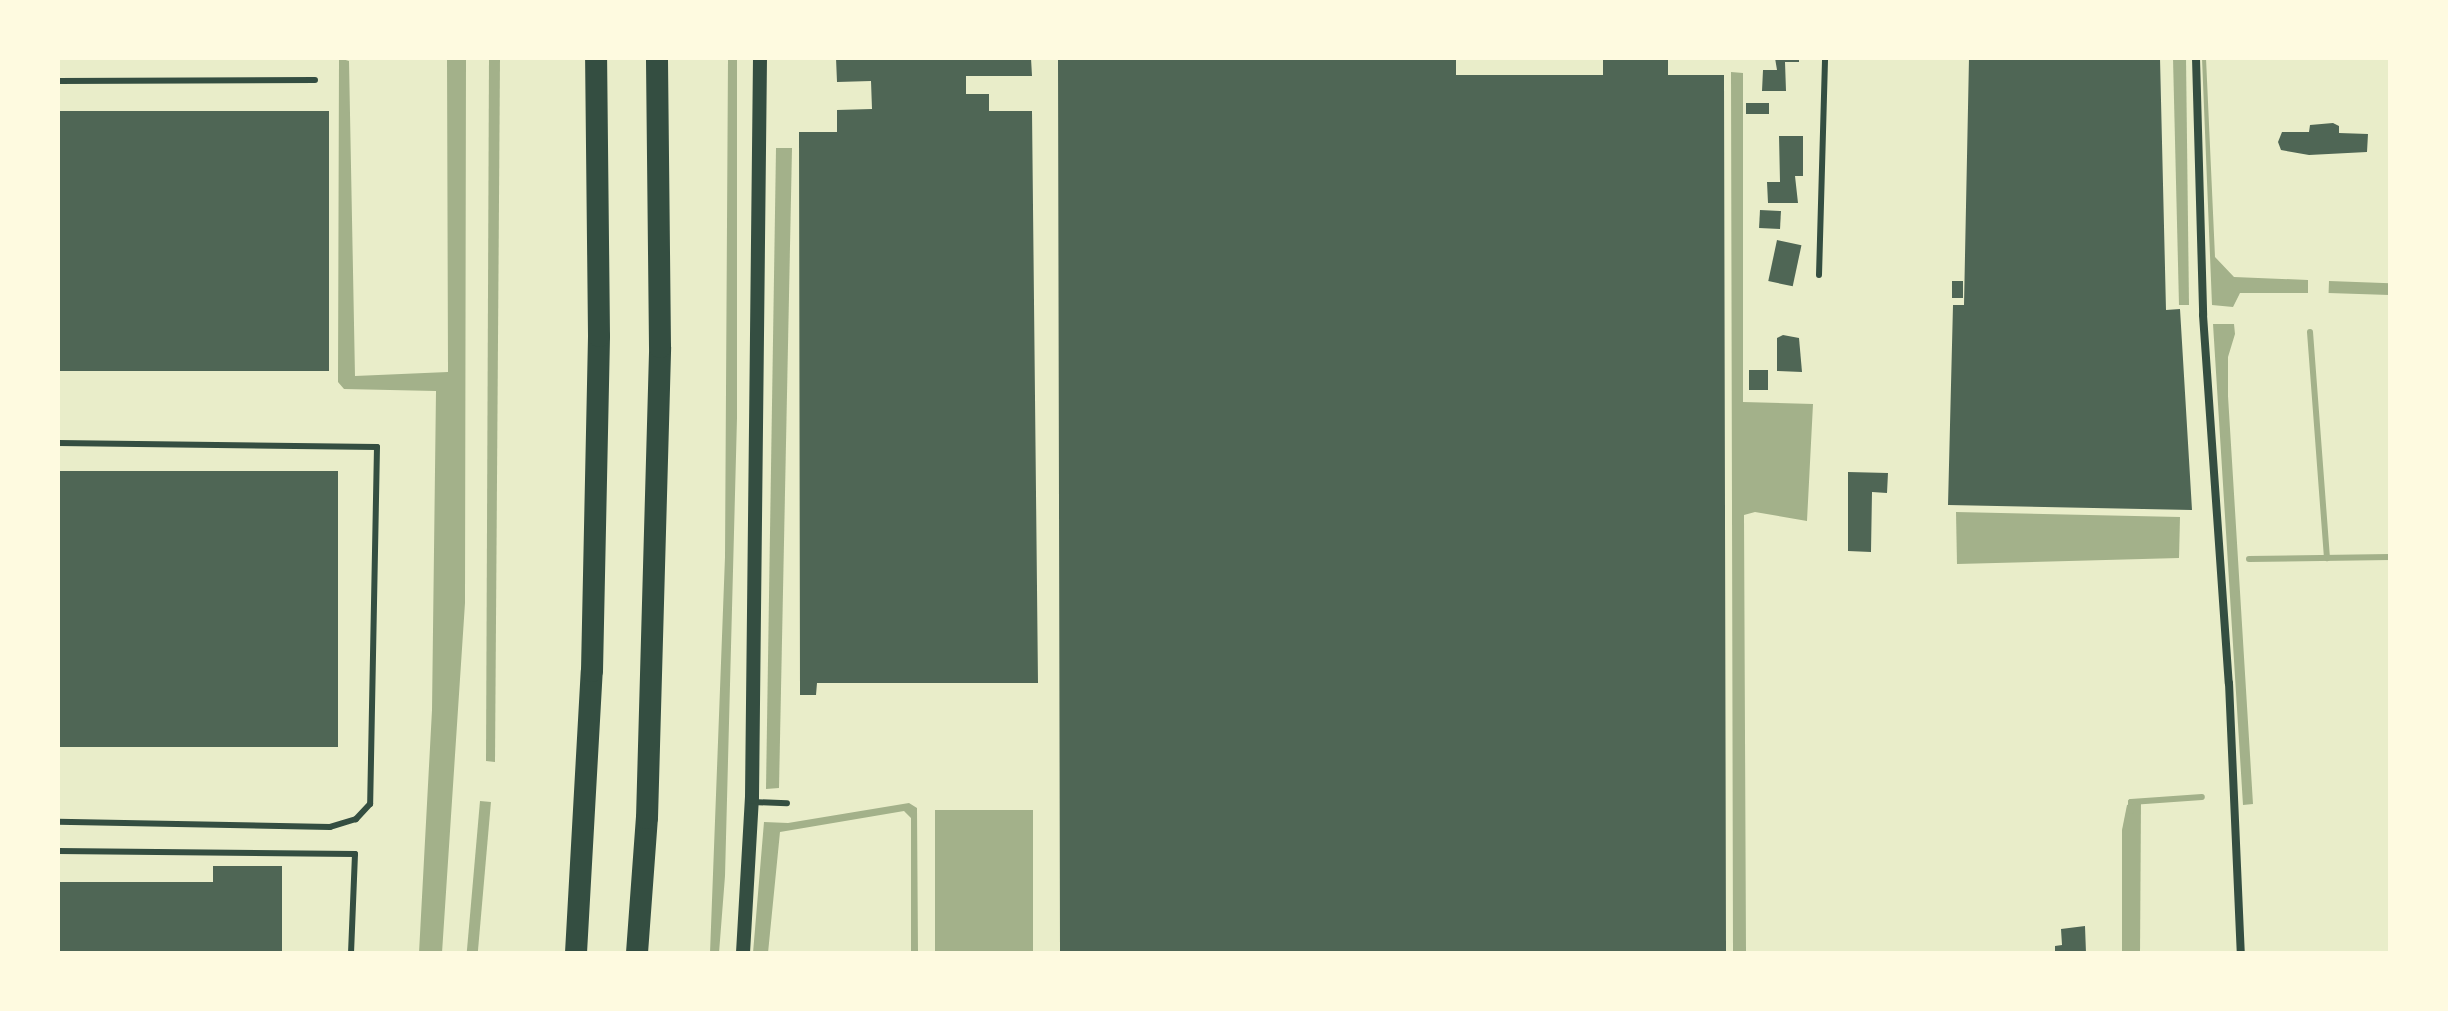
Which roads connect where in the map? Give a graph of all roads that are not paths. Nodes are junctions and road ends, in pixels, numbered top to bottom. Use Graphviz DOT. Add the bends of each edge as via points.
graph roads {
  1 [pos="596,58"];
  2 [pos="657,58"];
  3 [pos="760,58"];
  4 [pos="1825,58"];
  5 [pos="2196,58"];
  6 [pos="315,80"];
  7 [pos="58,81"];
  8 [pos="1819,275"];
  9 [pos="58,443"];
  10 [pos="752,802"];
  11 [pos="787,803"];
  12 [pos="58,822"];
  13 [pos="58,851"];
  14 [pos="351,953"];
  15 [pos="576,953"];
  16 [pos="637,953"];
  17 [pos="743,953"];
  18 [pos="2241,953"];
  1 -- 15 [label="highway" via="599,336 592,671"];
  2 -- 16 [label="highway" via="660,347 647,802"];
  3 -- 10 [label="street"];
  4 -- 8 [label="lane"];
  5 -- 18 [label="street" via="2203,315 2229,683"];
  6 -- 7 [label="lane"];
  9 -- 12 [label="lane" via="377,447 370,804 356,819 330,827"];
  10 -- 11 [label="lane"];
  10 -- 17 [label="street"];
  13 -- 14 [label="lane" via="355,854"];
}
